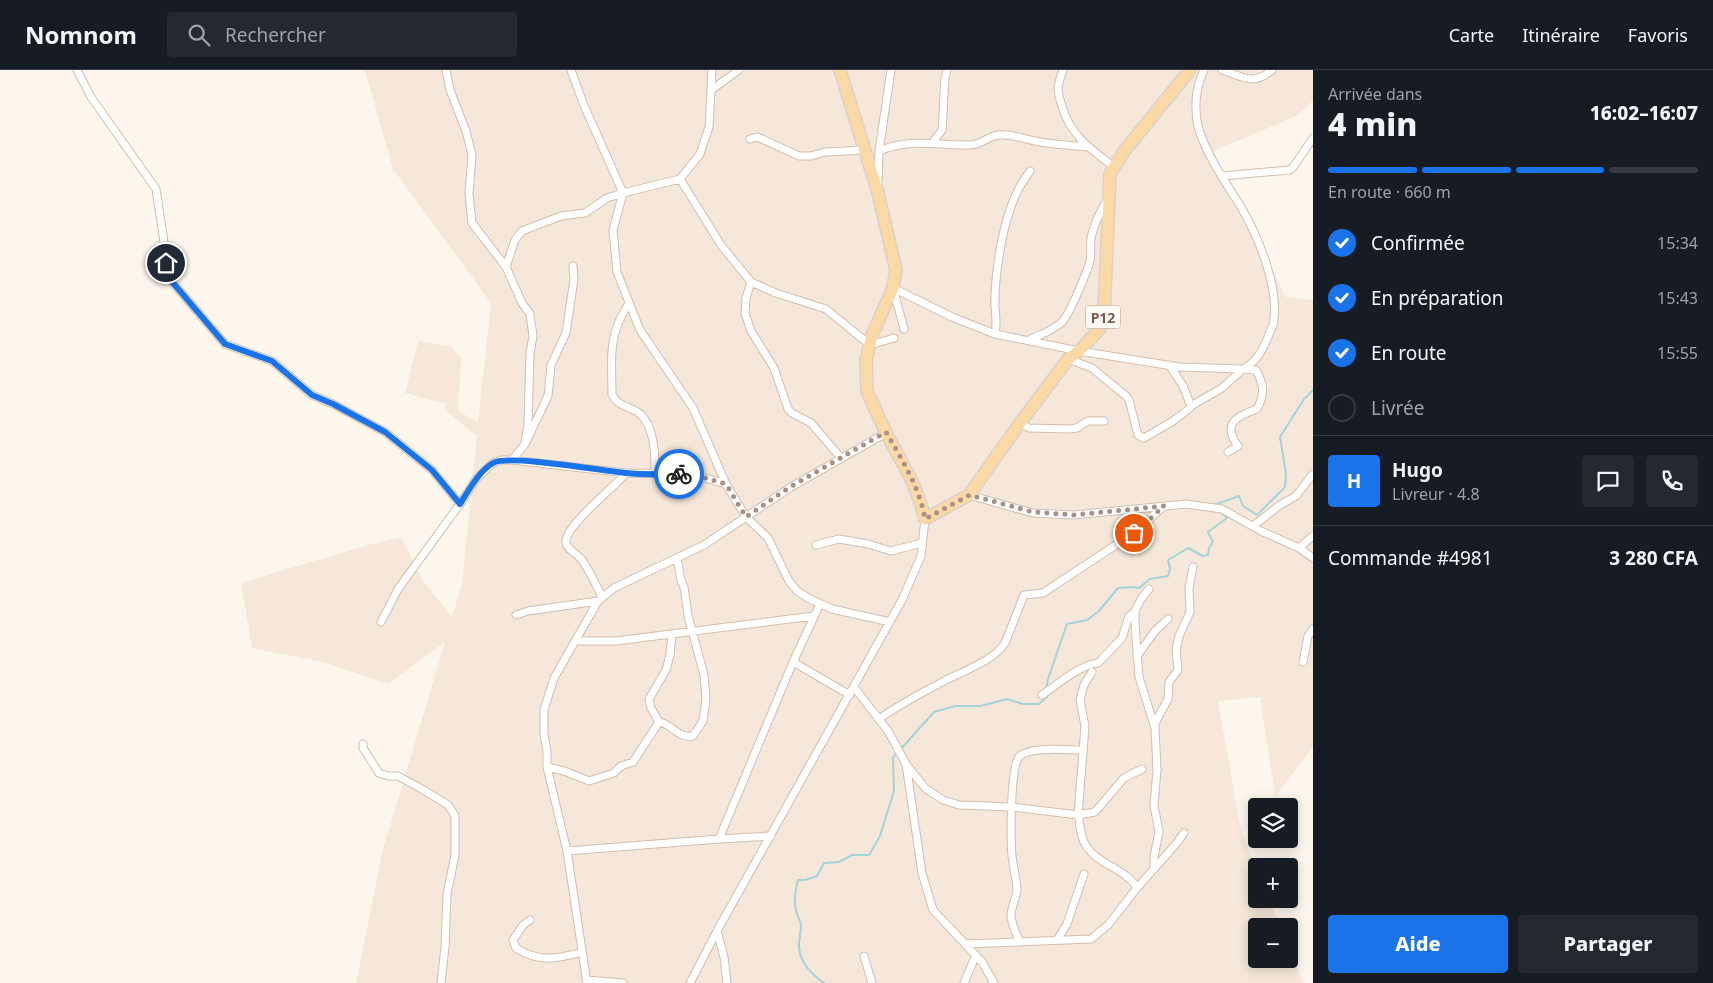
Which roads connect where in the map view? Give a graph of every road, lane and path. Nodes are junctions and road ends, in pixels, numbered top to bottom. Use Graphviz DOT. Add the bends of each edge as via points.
graph roads {
  1 [pos="76,70"];
  2 [pos="446,70"];
  3 [pos="571,70"];
  4 [pos="712,70"];
  5 [pos="739,70"];
  6 [pos="840,70"];
  7 [pos="891,70"];
  8 [pos="947,70"];
  9 [pos="1063,70"];
  10 [pos="1190,70"];
  11 [pos="1204,70"];
  12 [pos="1222,70"];
  13 [pos="1272,70"];
  14 [pos="711,90"];
  15 [pos="1313,138"];
  16 [pos="750,139"];
  17 [pos="933,142"];
  18 [pos="1089,147"];
  19 [pos="865,150"];
  20 [pos="879,151"];
  21 [pos="1114,167"];
  22 [pos="1030,171"];
  23 [pos="1222,176"];
  24 [pos="680,179"];
  25 [pos="623,193"];
  26 [pos="878,193"];
  27 [pos="1108,197"];
  28 [pos="573,266"];
  29 [pos="506,267"];
  30 [pos="751,282"];
  31 [pos="893,288"];
  32 [pos="629,303"];
  33 [pos="904,328"];
  34 [pos="995,334"];
  35 [pos="894,338"];
  36 [pos="1028,340"];
  37 [pos="870,345"];
  38 [pos="1079,351"];
  39 [pos="1068,360"];
  40 [pos="1170,366"];
  41 [pos="1243,369"];
  42 [pos="1192,406"];
  43 [pos="1104,421"];
  44 [pos="1020,423"];
  45 [pos="886,432"];
  46 [pos="525,444"];
  47 [pos="1228,452"];
  48 [pos="841,458"];
  49 [pos="512,460"];
  50 [pos="626,473"];
  51 [pos="655,474"];
  52 [pos="1313,474"];
  53 [pos="726,484"];
  54 [pos="970,495"];
  55 [pos="460,504"];
  56 [pos="1164,506"];
  57 [pos="746,517"];
  58 [pos="925,519"];
  59 [pos="1253,526"];
  60 [pos="1313,536"];
  61 [pos="922,542"];
  62 [pos="816,545"];
  63 [pos="1299,548"];
  64 [pos="676,558"];
  65 [pos="1313,558"];
  66 [pos="1193,567"];
  67 [pos="1149,589"];
  68 [pos="600,599"];
  69 [pos="820,604"];
  70 [pos="1135,613"];
  71 [pos="516,615"];
  72 [pos="814,616"];
  73 [pos="1168,618"];
  74 [pos="381,622"];
  75 [pos="890,622"];
  76 [pos="1313,629"];
  77 [pos="693,632"];
  78 [pos="672,635"];
  79 [pos="577,641"];
  80 [pos="1137,656"];
  81 [pos="793,662"];
  82 [pos="1303,662"];
  83 [pos="1092,672"];
  84 [pos="854,687"];
  85 [pos="850,694"];
  86 [pos="1042,695"];
  87 [pos="879,719"];
  88 [pos="659,722"];
  89 [pos="1154,725"];
  90 [pos="363,744"];
  91 [pos="1083,750"];
  92 [pos="906,764"];
  93 [pos="547,767"];
  94 [pos="1142,769"];
  95 [pos="1012,807"];
  96 [pos="1078,815"];
  97 [pos="1184,833"];
  98 [pos="770,836"];
  99 [pos="719,839"];
  100 [pos="568,851"];
  101 [pos="1154,868"];
  102 [pos="1084,874"];
  103 [pos="1137,888"];
  104 [pos="530,920"];
  105 [pos="717,931"];
  106 [pos="1057,940"];
  107 [pos="1020,942"];
  108 [pos="965,944"];
  109 [pos="582,952"];
  110 [pos="976,955"];
  111 [pos="864,956"];
  112 [pos="586,982"];
  113 [pos="441,983"];
  114 [pos="623,983"];
  115 [pos="690,983"];
  116 [pos="728,983"];
  117 [pos="872,983"];
  118 [pos="964,983"];
  119 [pos="994,983"];
  1 -- 55 [label="street" via="91,97 156,189 168,277 225,344 272,361 312,395 385,432 432,470"];
  2 -- 29 [label="street" via="472,155 469,194 472,223"];
  3 -- 25 [label="street"];
  4 -- 14 [label="street"];
  5 -- 14 [label="street"];
  6 -- 19 [label="main road"];
  7 -- 20 [label="street"];
  8 -- 17 [label="street" via="942,130"];
  9 -- 18 [label="street" via="1058,88 1065,118 1072,131"];
  10 -- 21 [label="main road, P12"];
  11 -- 23 [label="street" via="1197,96 1198,126"];
  12 -- 13 [label="street" via="1255,80"];
  14 -- 24 [label="street" via="710,127 700,154"];
  15 -- 23 [label="street" via="1290,170"];
  16 -- 19 [label="street" via="758,137 799,156"];
  17 -- 18 [label="street" via="976,145 998,135 1008,135 1036,142"];
  17 -- 20 [label="street" via="892,145"];
  18 -- 21 [label="street"];
  19 -- 26 [label="main road"];
  20 -- 26 [label="street"];
  21 -- 27 [label="main road, P12" via="1110,174"];
  22 -- 34 [label="street" via="1006,220 996,278"];
  23 -- 41 [label="street" via="1252,227 1273,290 1274,320 1264,349"];
  24 -- 25 [label="street"];
  24 -- 30 [label="street" via="721,245"];
  25 -- 29 [label="street" via="607,198 585,213 561,216 522,231 515,240"];
  25 -- 32 [label="street" via="613,230 617,272"];
  26 -- 31 [label="main road" via="896,270"];
  27 -- 36 [label="street" via="1093,229 1090,260 1074,301 1062,322"];
  27 -- 38 [label="main road, P12" via="1104,314 1100,329"];
  28 -- 46 [label="street" via="566,333 551,365 548,396"];
  29 -- 46 [label="street" via="530,314 533,336"];
  30 -- 37 [label="street" via="826,309"];
  30 -- 48 [label="street" via="745,313 751,331 774,368 788,409 811,423"];
  31 -- 33 [label="street"];
  31 -- 34 [label="street"];
  31 -- 37 [label="main road"];
  32 -- 51 [label="street" via="617,325 613,344 613,396 626,408 644,417 654,444"];
  32 -- 53 [label="street" via="640,330 693,408"];
  34 -- 36 [label="street"];
  35 -- 37 [label="street"];
  36 -- 38 [label="street"];
  37 -- 45 [label="main road" via="866,360 867,391"];
  38 -- 39 [label="main road, P12"];
  38 -- 40 [label="street"];
  39 -- 42 [label="street" via="1092,368 1126,396 1138,435 1144,438"];
  39 -- 44 [label="main road, P12"];
  40 -- 41 [label="street"];
  40 -- 42 [label="street"];
  41 -- 42 [label="street" via="1222,388"];
  41 -- 47 [label="street" via="1256,370 1262,381 1262,400 1257,409 1241,414 1234,421 1230,428 1238,446"];
  43 -- 44 [label="street" via="1088,421 1069,429 1029,428"];
  44 -- 54 [label="main road, P12"];
  45 -- 48 [label="street"];
  45 -- 58 [label="main road" via="912,481"];
  46 -- 49 [label="street"];
  48 -- 57 [label="street"];
  49 -- 50 [label="street"];
  49 -- 55 [label="street" via="493,463 476,479"];
  50 -- 51 [label="street"];
  50 -- 68 [label="street" via="585,512 566,541 566,546 582,560"];
  51 -- 53 [label="street" via="692,474"];
  52 -- 59 [label="street" via="1296,496"];
  53 -- 57 [label="street"];
  54 -- 56 [label="street" via="1033,512 1066,514"];
  54 -- 58 [label="main road, P12"];
  55 -- 74 [label="street" via="398,589"];
  56 -- 59 [label="street" via="1186,504 1222,509"];
  56 -- 87 [label="street" via="1134,533 1043,593 1024,595 1000,650"];
  57 -- 64 [label="street" via="704,545"];
  57 -- 69 [label="street" via="768,538 797,591"];
  58 -- 61 [label="street"];
  59 -- 63 [label="street"];
  60 -- 63 [label="street"];
  61 -- 62 [label="street" via="891,551 839,539"];
  61 -- 75 [label="street" via="920,556"];
  63 -- 65 [label="street"];
  64 -- 68 [label="street" via="614,588"];
  64 -- 77 [label="street"];
  66 -- 89 [label="street" via="1188,588 1190,612 1176,650 1178,670 1170,682 1168,699"];
  67 -- 70 [label="street"];
  68 -- 71 [label="street"];
  68 -- 79 [label="street"];
  69 -- 72 [label="street"];
  69 -- 75 [label="street"];
  70 -- 80 [label="street"];
  70 -- 86 [label="street" via="1130,616 1122,638 1098,663 1089,664 1064,678"];
  72 -- 77 [label="street"];
  72 -- 81 [label="street"];
  73 -- 80 [label="street"];
  75 -- 84 [label="street"];
  76 -- 82 [label="street" via="1308,636"];
  77 -- 78 [label="street"];
  77 -- 88 [label="street" via="704,675 706,705 703,720 692,736 686,737"];
  78 -- 79 [label="street" via="616,642"];
  78 -- 88 [label="street" via="666,670 650,699"];
  79 -- 93 [label="street" via="554,678 544,710"];
  80 -- 89 [label="street" via="1138,677"];
  81 -- 85 [label="street"];
  81 -- 99 [label="street"];
  83 -- 91 [label="street" via="1080,700 1085,726"];
  84 -- 85 [label="street"];
  84 -- 87 [label="street"];
  85 -- 98 [label="street"];
  87 -- 92 [label="street"];
  88 -- 93 [label="street" via="634,762 621,766 614,773 589,781"];
  89 -- 101 [label="street" via="1157,770 1154,805 1159,832"];
  90 -- 113 [label="street" via="379,773 398,776 422,789 448,805 455,816 455,855 447,894"];
  91 -- 95 [label="street" via="1041,750 1020,755 1013,773"];
  91 -- 96 [label="street"];
  92 -- 95 [label="street" via="925,788 943,800 958,805"];
  92 -- 108 [label="street" via="922,873 933,910"];
  93 -- 100 [label="street"];
  94 -- 96 [label="street" via="1124,778 1095,812"];
  95 -- 96 [label="street"];
  95 -- 107 [label="street" via="1010,838 1017,887 1011,916"];
  96 -- 103 [label="street" via="1088,849 1102,862 1132,880"];
  97 -- 101 [label="street"];
  98 -- 99 [label="street"];
  98 -- 105 [label="street"];
  99 -- 100 [label="street"];
  100 -- 109 [label="street"];
  101 -- 103 [label="street"];
  102 -- 106 [label="street" via="1067,924"];
  103 -- 106 [label="street" via="1108,925 1091,939"];
  104 -- 109 [label="street" via="513,940 522,952 546,959"];
  105 -- 115 [label="street"];
  105 -- 116 [label="street"];
  106 -- 107 [label="street"];
  107 -- 108 [label="street"];
  108 -- 110 [label="street"];
  109 -- 112 [label="street"];
  110 -- 118 [label="street"];
  110 -- 119 [label="street"];
  111 -- 117 [label="street"];
  112 -- 114 [label="street"];
}
